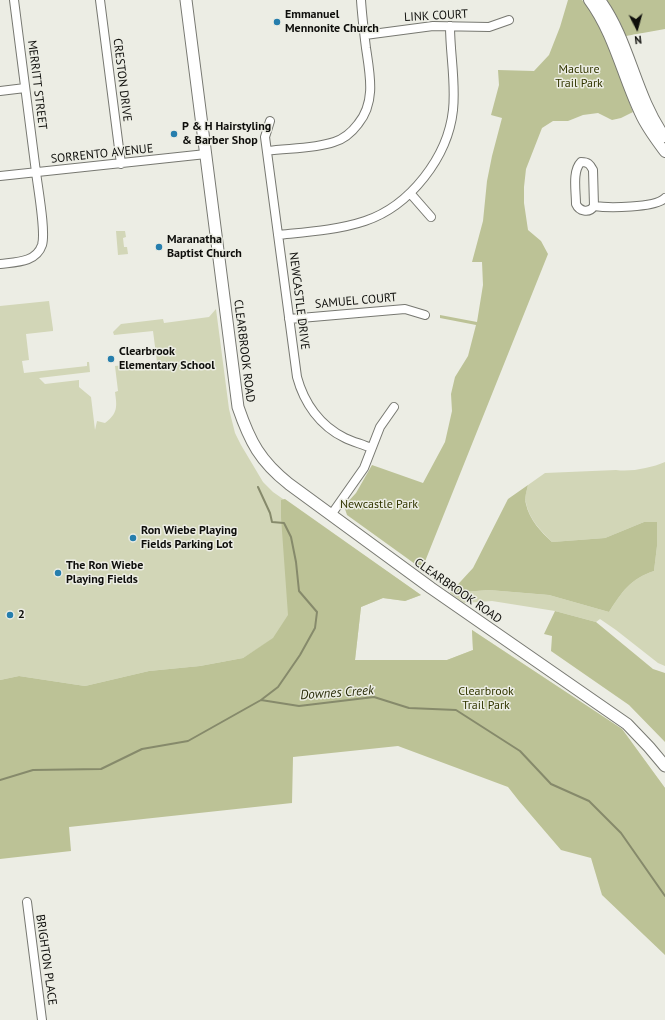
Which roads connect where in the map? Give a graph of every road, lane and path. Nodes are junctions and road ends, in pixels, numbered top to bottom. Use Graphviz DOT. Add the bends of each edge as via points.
graph roads {
  1 [pos="14,0"];
  2 [pos="100,0"];
  3 [pos="186,0"];
  4 [pos="360,0"];
  5 [pos="590,0"];
  6 [pos="600,0"];
  7 [pos="509,20"];
  8 [pos="450,26"];
  9 [pos="365,35"];
  10 [pos="25,88"];
  11 [pos="0,91"];
  12 [pos="270,120"];
  13 [pos="665,137"];
  14 [pos="267,151"];
  15 [pos="665,152"];
  16 [pos="206,154"];
  17 [pos="121,164"];
  18 [pos="36,173"];
  19 [pos="0,176"];
  20 [pos="410,194"];
  21 [pos="665,198"];
  22 [pos="594,206"];
  23 [pos="431,217"];
  24 [pos="278,235"];
  25 [pos="0,264"];
  26 [pos="425,315"];
  27 [pos="289,319"];
  28 [pos="394,407"];
  29 [pos="371,448"];
  30 [pos="331,515"];
  31 [pos="665,766"];
  32 [pos="27,902"];
  33 [pos="42,1020"];
  1 -- 10 [label="street, MERRITT STREET"];
  2 -- 17 [label="street, CRESTON DRIVE"];
  3 -- 16 [label="main road, CLEARBROOK ROAD"];
  4 -- 9 [label="street"];
  5 -- 15 [label="street" via="607,28 640,114"];
  6 -- 13 [label="street" via="621,38 648,109"];
  7 -- 8 [label="street, LINK COURT" via="489,26"];
  8 -- 9 [label="street, LINK COURT"];
  8 -- 20 [label="street" via="453,112 442,149 428,173"];
  9 -- 14 [label="street" via="371,82 367,110 362,120 344,137 334,142"];
  10 -- 11 [label="street"];
  10 -- 18 [label="street, MERRITT STREET"];
  12 -- 14 [label="street, NEWCASTLE DRIVE" via="266,137"];
  14 -- 24 [label="street, NEWCASTLE DRIVE"];
  16 -- 17 [label="street, SORRENTO AVENUE"];
  16 -- 30 [label="main road, CLEARBROOK ROAD" via="238,407 251,440 266,464"];
  17 -- 18 [label="street, SORRENTO AVENUE"];
  18 -- 19 [label="street, SORRENTO AVENUE"];
  18 -- 25 [label="street, MERRITT STREET" via="43,225 42,245 34,256 26,260"];
  20 -- 23 [label="street"];
  20 -- 24 [label="street" via="389,209 366,220 340,227"];
  21 -- 22 [label="street" via="656,204 608,208"];
  22 -- 22 [label="street" via="593,170 586,162 581,162 576,172 576,204 581,210 590,210"];
  24 -- 27 [label="street, NEWCASTLE DRIVE"];
  26 -- 27 [label="street, SAMUEL COURT" via="405,308"];
  27 -- 29 [label="street, NEWCASTLE DRIVE" via="297,377 306,401 330,430"];
  28 -- 29 [label="street" via="380,427"];
  29 -- 30 [label="street" via="364,468"];
  30 -- 31 [label="main road, CLEARBROOK ROAD" via="626,724"];
  32 -- 33 [label="street, BRIGHTON PLACE"];
}
